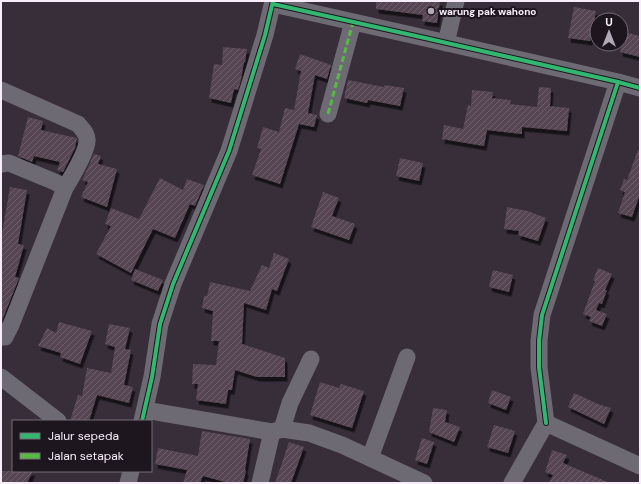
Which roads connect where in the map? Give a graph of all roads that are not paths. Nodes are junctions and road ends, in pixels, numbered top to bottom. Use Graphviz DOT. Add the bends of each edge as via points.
graph roads {
  1 [pos="456,1"];
  2 [pos="273,3"];
  3 [pos="353,22"];
  4 [pos="446,43"];
  5 [pos="618,82"];
  6 [pos="640,88"];
  7 [pos="1,90"];
  8 [pos="328,114"];
  9 [pos="1,164"];
  10 [pos="65,188"];
  11 [pos="2,342"];
  12 [pos="407,357"];
  13 [pos="311,359"];
  14 [pos="1,377"];
  15 [pos="144,415"];
  16 [pos="57,420"];
  17 [pos="546,423"];
  18 [pos="277,431"];
  19 [pos="370,458"];
  20 [pos="640,466"];
  21 [pos="131,472"];
  22 [pos="128,483"];
  23 [pos="260,483"];
  24 [pos="424,483"];
  25 [pos="512,483"];
  1 -- 4 [label="street"];
  2 -- 3 [label="street"];
  2 -- 15 [label="street" via="230,151 179,269 160,324"];
  3 -- 4 [label="street"];
  3 -- 8 [label="street"];
  4 -- 5 [label="street"];
  5 -- 6 [label="street"];
  5 -- 17 [label="street" via="542,315 539,367"];
  7 -- 10 [label="street" via="78,124 86,133 88,141"];
  9 -- 10 [label="street" via="9,164"];
  10 -- 11 [label="street"];
  12 -- 19 [label="street"];
  13 -- 18 [label="street"];
  14 -- 16 [label="street"];
  15 -- 18 [label="street"];
  17 -- 20 [label="street"];
  17 -- 25 [label="street"];
  18 -- 19 [label="street" via="309,433"];
  18 -- 23 [label="street"];
  19 -- 24 [label="street"];
  21 -- 22 [label="street"];
}
